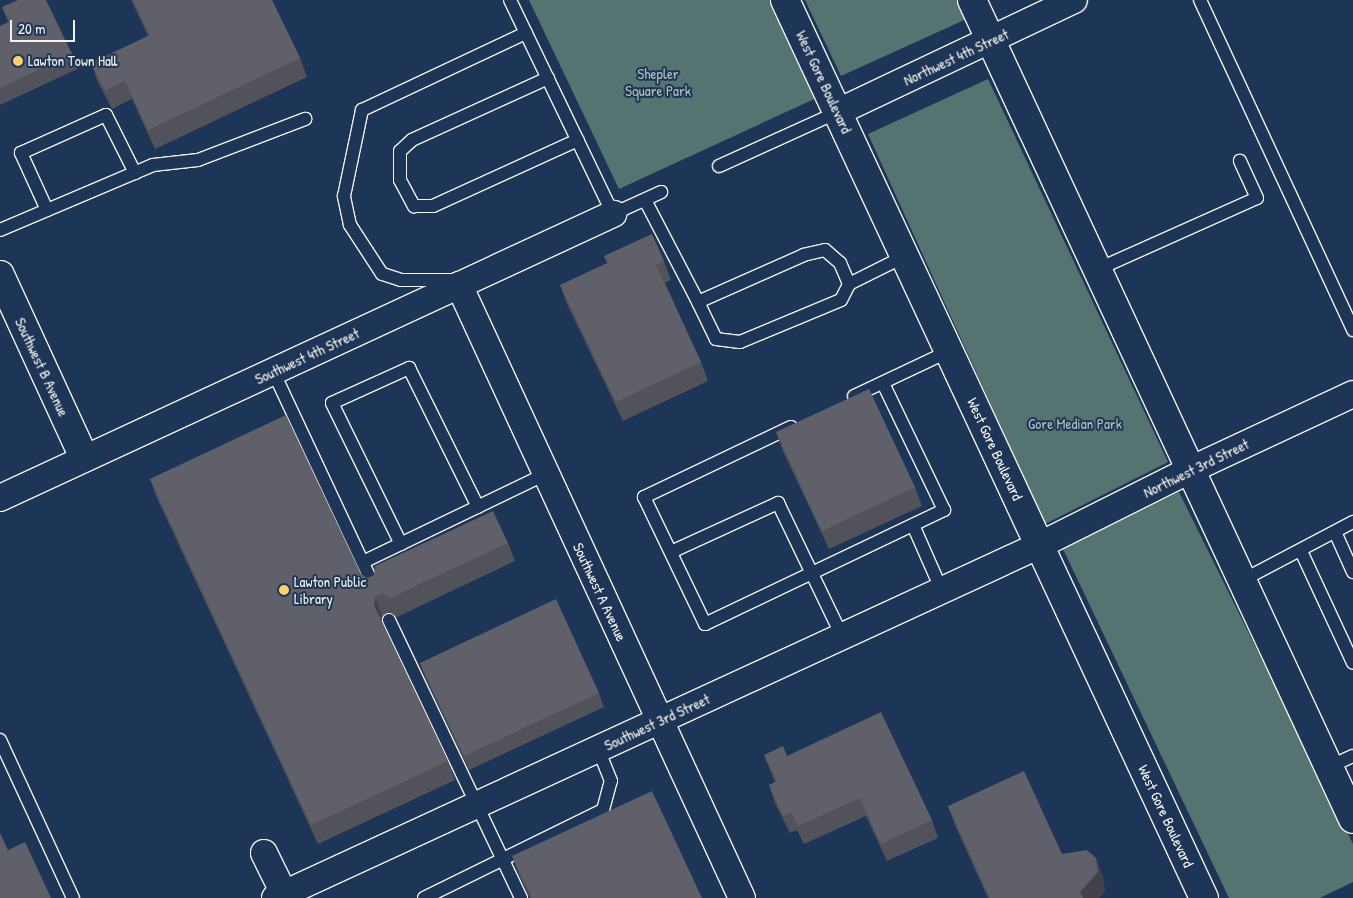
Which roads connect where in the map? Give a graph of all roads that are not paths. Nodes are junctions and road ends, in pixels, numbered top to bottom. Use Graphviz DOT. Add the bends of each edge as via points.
graph roads {
  1 [pos="510,0"];
  2 [pos="785,0"];
  3 [pos="972,0"];
  4 [pos="1074,0"];
  5 [pos="1200,0"];
  6 [pos="526,33"];
  7 [pos="991,42"];
  8 [pos="548,78"];
  9 [pos="838,112"];
  10 [pos="305,119"];
  11 [pos="578,140"];
  12 [pos="1240,161"];
  13 [pos="718,166"];
  14 [pos="135,173"];
  15 [pos="662,192"];
  16 [pos="645,200"];
  17 [pos="47,210"];
  18 [pos="614,214"];
  19 [pos="0,230"];
  20 [pos="905,256"];
  21 [pos="1096,270"];
  22 [pos="0,275"];
  23 [pos="465,282"];
  24 [pos="849,284"];
  25 [pos="698,302"];
  26 [pos="1353,330"];
  27 [pos="949,351"];
  28 [pos="273,371"];
  29 [pos="883,383"];
  30 [pos="1353,394"];
  31 [pos="839,404"];
  32 [pos="803,421"];
  33 [pos="84,458"];
  34 [pos="1188,470"];
  35 [pos="546,474"];
  36 [pos="0,498"];
  37 [pos="478,507"];
  38 [pos="1353,522"];
  39 [pos="913,525"];
  40 [pos="1336,532"];
  41 [pos="401,544"];
  42 [pos="1040,545"];
  43 [pos="1301,551"];
  44 [pos="671,552"];
  45 [pos="363,562"];
  46 [pos="1353,572"];
  47 [pos="811,573"];
  48 [pos="1241,581"];
  49 [pos="375,588"];
  50 [pos="942,591"];
  51 [pos="389,620"];
  52 [pos="842,636"];
  53 [pos="1353,663"];
  54 [pos="659,721"];
  55 [pos="0,740"];
  56 [pos="598,749"];
  57 [pos="1353,756"];
  58 [pos="1329,767"];
  59 [pos="476,805"];
  60 [pos="1353,818"];
  61 [pos="264,853"];
  62 [pos="503,859"];
  63 [pos="442,894"];
  64 [pos="282,897"];
  65 [pos="73,898"];
  66 [pos="424,898"];
  67 [pos="521,898"];
  68 [pos="742,898"];
  69 [pos="1204,898"];
  1 -- 6 [label="lane"];
  2 -- 9 [label="main road, West Gore Boulevard"];
  3 -- 7 [label="main road"];
  4 -- 7 [label="street, Northwest 4th Street"];
  5 -- 26 [label="lane"];
  6 -- 8 [label="lane"];
  6 -- 23 [label="lane" via="362,110 352,150 344,196 350,225 382,274 401,280"];
  7 -- 9 [label="street, Northwest 4th Street"];
  7 -- 21 [label="main road"];
  8 -- 11 [label="lane"];
  8 -- 11 [label="lane" via="412,140 400,151 400,180 414,206 433,206"];
  9 -- 13 [label="lane"];
  9 -- 20 [label="main road, West Gore Boulevard"];
  10 -- 14 [label="lane" via="198,160 153,165"];
  11 -- 18 [label="lane"];
  12 -- 21 [label="lane" via="1257,198"];
  14 -- 17 [label="lane"];
  14 -- 17 [label="lane" via="106,115 21,153"];
  15 -- 16 [label="lane"];
  16 -- 18 [label="lane"];
  16 -- 25 [label="lane"];
  17 -- 19 [label="lane"];
  18 -- 23 [label="street, Southwest 4th Street"];
  20 -- 24 [label="lane"];
  20 -- 27 [label="main road, West Gore Boulevard"];
  21 -- 34 [label="main road"];
  22 -- 33 [label="main road, Southwest B Avenue"];
  23 -- 28 [label="street, Southwest 4th Street"];
  23 -- 35 [label="street, Southwest A Avenue"];
  24 -- 25 [label="lane" via="840,263 825,250 804,255"];
  24 -- 25 [label="lane" via="841,300 740,342 716,339"];
  27 -- 29 [label="lane"];
  27 -- 42 [label="main road, West Gore Boulevard"];
  28 -- 33 [label="street, Southwest 4th Street"];
  28 -- 45 [label="lane"];
  29 -- 31 [label="lane"];
  29 -- 39 [label="lane" via="944,510"];
  30 -- 34 [label="street, Northwest 3rd Street"];
  32 -- 44 [label="lane" via="644,497"];
  33 -- 36 [label="street, Southwest 4th Street"];
  34 -- 42 [label="street, Northwest 3rd Street"];
  34 -- 48 [label="main road"];
  35 -- 37 [label="lane"];
  35 -- 54 [label="street, Southwest A Avenue"];
  37 -- 41 [label="lane"];
  37 -- 41 [label="lane" via="409,368 332,403"];
  38 -- 40 [label="lane"];
  39 -- 47 [label="lane"];
  39 -- 50 [label="lane"];
  40 -- 43 [label="lane"];
  40 -- 46 [label="lane"];
  41 -- 45 [label="lane"];
  42 -- 50 [label="street, Southwest 3rd Street"];
  42 -- 69 [label="main road, West Gore Boulevard"];
  43 -- 48 [label="lane"];
  43 -- 53 [label="lane"];
  44 -- 47 [label="lane" via="778,503"];
  44 -- 47 [label="lane" via="705,624"];
  45 -- 49 [label="lane"];
  47 -- 52 [label="lane"];
  48 -- 58 [label="main road"];
  50 -- 52 [label="street, Southwest 3rd Street"];
  51 -- 59 [label="lane"];
  52 -- 54 [label="street, Southwest 3rd Street"];
  54 -- 56 [label="street, Southwest 3rd Street"];
  54 -- 68 [label="street, Southwest A Avenue"];
  55 -- 65 [label="lane"];
  56 -- 59 [label="street, Southwest 3rd Street"];
  56 -- 62 [label="lane" via="611,781 603,810"];
  57 -- 58 [label="lane"];
  58 -- 60 [label="main road"];
  59 -- 62 [label="lane"];
  59 -- 64 [label="street, Southwest 3rd Street"];
  61 -- 64 [label="street"];
  62 -- 63 [label="lane"];
  62 -- 67 [label="lane"];
  63 -- 66 [label="lane"];
}
